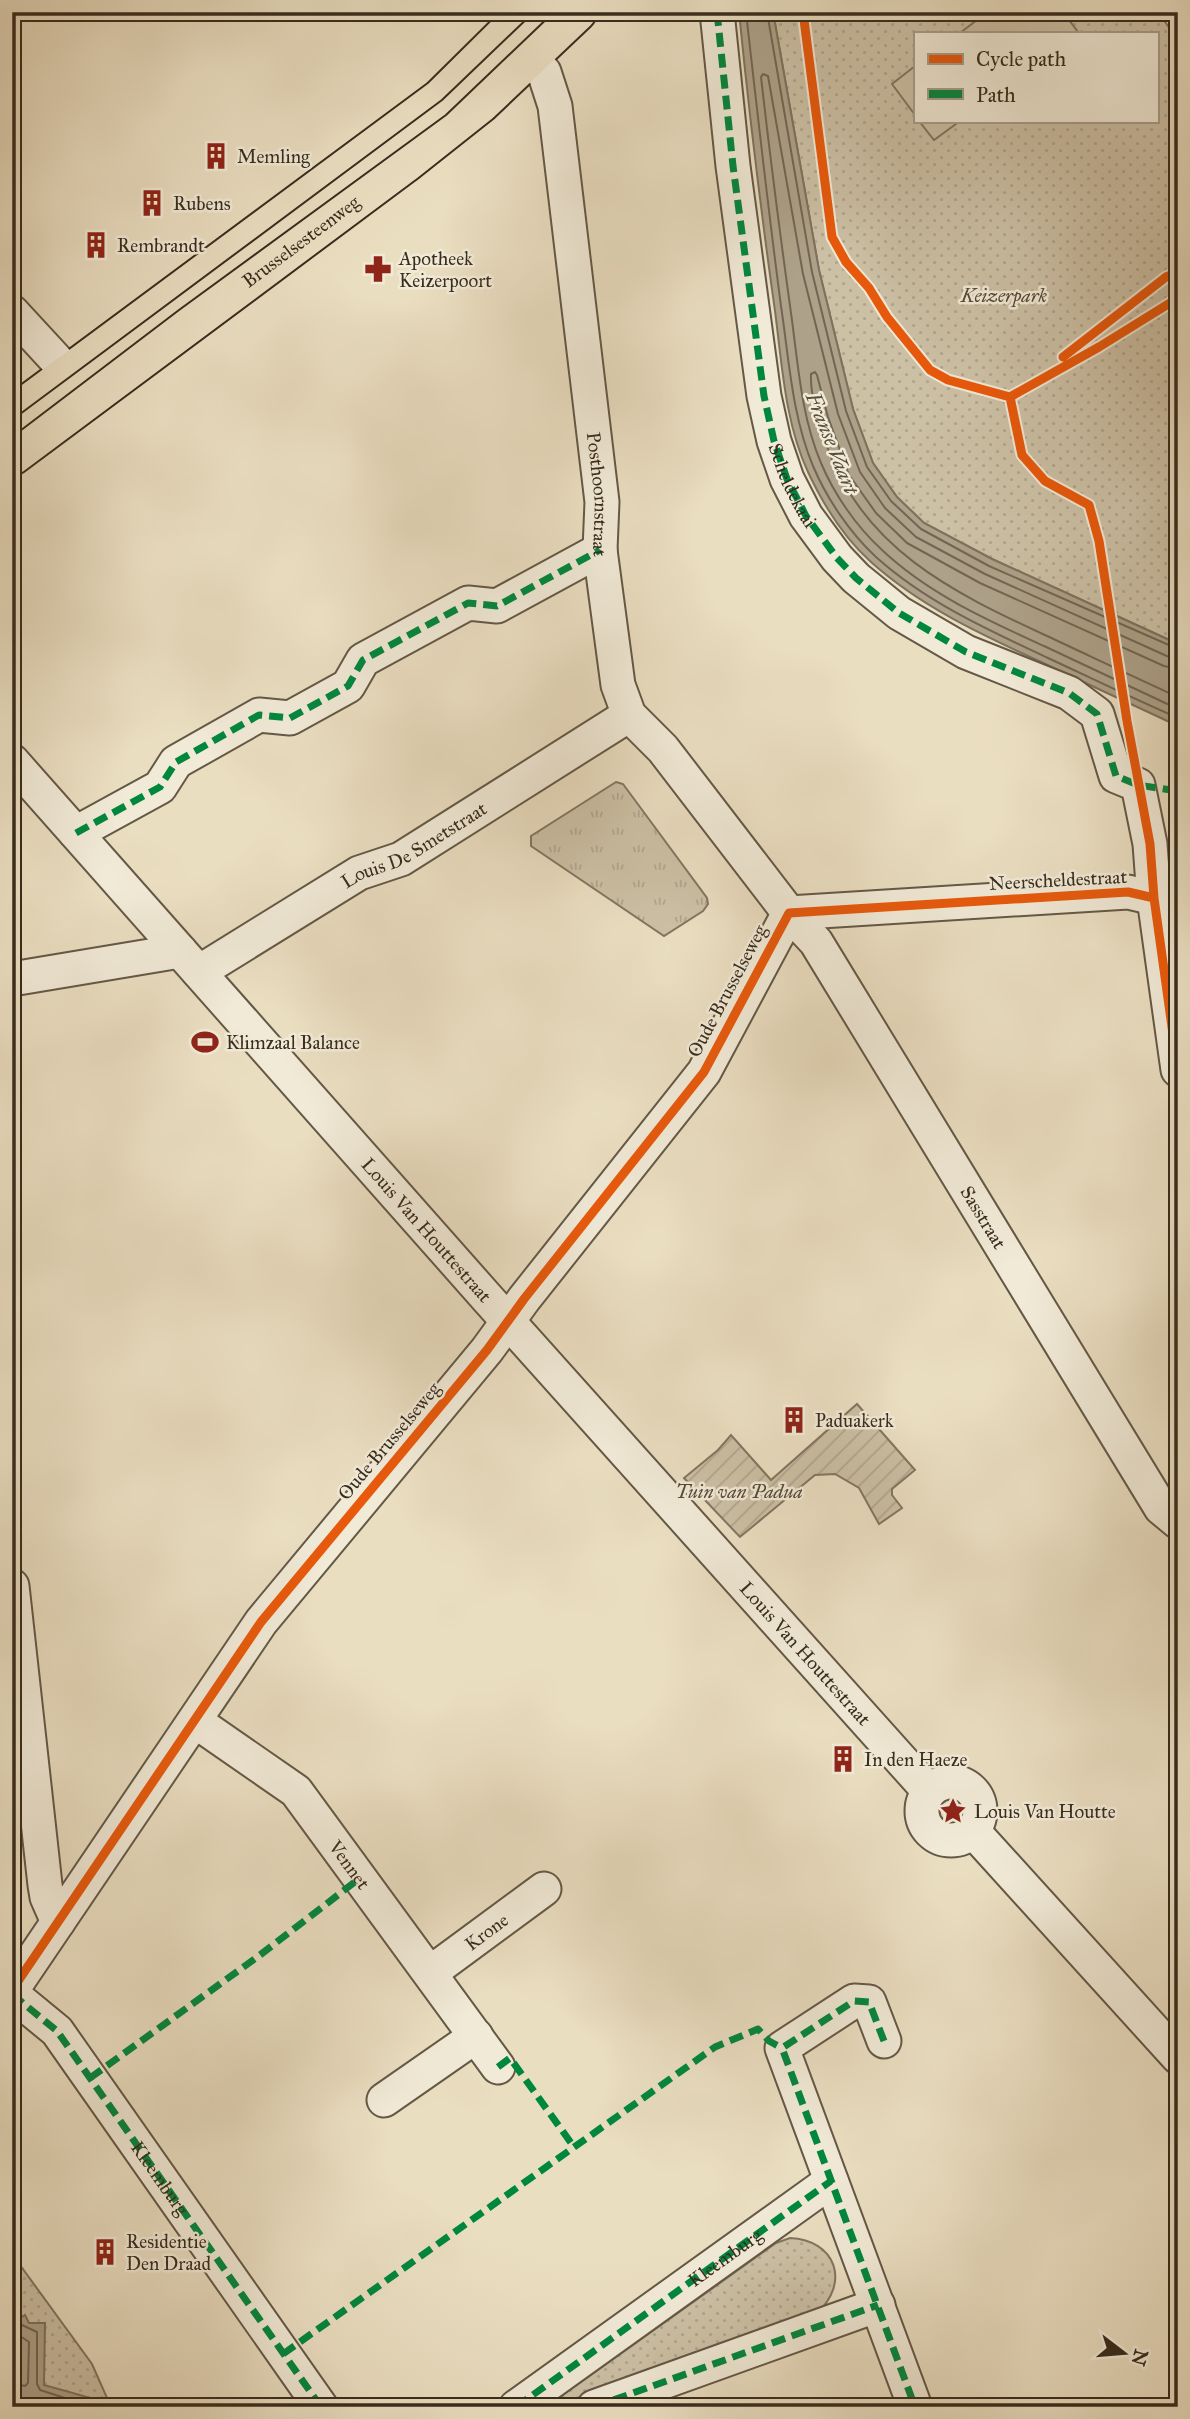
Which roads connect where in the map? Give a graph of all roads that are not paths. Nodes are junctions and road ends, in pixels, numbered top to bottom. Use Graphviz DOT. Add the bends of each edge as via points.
graph roads {
  1 [pos="577,12"];
  2 [pos="717,12"];
  3 [pos="521,34"];
  4 [pos="12,312"];
  5 [pos="77,388"];
  6 [pos="12,416"];
  7 [pos="12,456"];
  8 [pos="600,550"];
  9 [pos="629,715"];
  10 [pos="12,761"];
  11 [pos="76,833"];
  12 [pos="1154,898"];
  13 [pos="789,913"];
  14 [pos="190,961"];
  15 [pos="12,979"];
  16 [pos="1178,1070"];
  17 [pos="508,1322"];
  18 [pos="1178,1522"];
  19 [pos="12,1586"];
  20 [pos="195,1721"];
  21 [pos="544,1889"];
  22 [pos="58,1922"];
  23 [pos="430,1973"];
  24 [pos="12,1992"];
  25 [pos="475,2035"];
  26 [pos="884,2041"];
  27 [pos="1178,2057"];
  28 [pos="498,2067"];
  29 [pos="384,2100"];
  30 [pos="831,2182"];
  31 [pos="877,2305"];
  32 [pos="321,2407"];
  33 [pos="516,2407"];
  34 [pos="594,2407"];
  35 [pos="915,2407"];
  1 -- 3 [label="main road, Brusselsesteenweg"];
  2 -- 12 [label="street, Scheldekaai" via="764,396 782,467 806,516 856,578 899,613 966,652 1069,693 1097,714 1116,776 1138,785 1150,844"];
  3 -- 5 [label="main road, Brusselsesteenweg"];
  3 -- 8 [label="street, Posthoornstraat" via="544,72 555,106 602,502"];
  4 -- 5 [label="street"];
  5 -- 6 [label="main road, Brusselsesteenweg"];
  5 -- 7 [label="main road, Brusselsesteenweg"];
  8 -- 9 [label="street, Posthoornstraat" via="618,685"];
  8 -- 11 [label="street" via="497,606 468,603 363,660 348,686 290,718 259,715 176,762 160,787"];
  9 -- 13 [label="street, Posthoornstraat" via="663,749"];
  9 -- 14 [label="street, Louis De Smetstraat" via="401,859 359,873"];
  10 -- 11 [label="street, Louis Van Houttestraat"];
  11 -- 14 [label="street, Louis Van Houttestraat"];
  12 -- 13 [label="street, Neerscheldestraat" via="1128,891"];
  12 -- 16 [label="street, Neerscheldestraat"];
  13 -- 17 [label="street, Oude Brusselseweg" via="704,1072"];
  13 -- 18 [label="street, Sasstraat" via="816,942 1161,1508"];
  14 -- 15 [label="street, Louis De Smetstraat"];
  14 -- 17 [label="street, Louis Van Houttestraat"];
  17 -- 20 [label="street, Oude Brusselseweg" via="261,1622"];
  17 -- 27 [label="street, Louis Van Houttestraat" via="929,1791 922,1802 927,1828 950,1841 973,1831"];
  19 -- 22 [label="street" via="45,1885"];
  20 -- 22 [label="street, Oude Brusselseweg"];
  20 -- 23 [label="street, Vennet" via="296,1791"];
  21 -- 23 [label="street, Krone"];
  22 -- 24 [label="street, Oude Brusselseweg"];
  23 -- 25 [label="street, Vennet"];
  24 -- 32 [label="street, Kleemburg" via="57,2031"];
  25 -- 28 [label="street, Vennet"];
  25 -- 29 [label="street"];
  26 -- 30 [label="street" via="869,2002 854,2001 782,2048"];
  30 -- 31 [label="street"];
  30 -- 33 [label="street, Kleemburg"];
  31 -- 34 [label="street"];
  31 -- 35 [label="street"];
}
